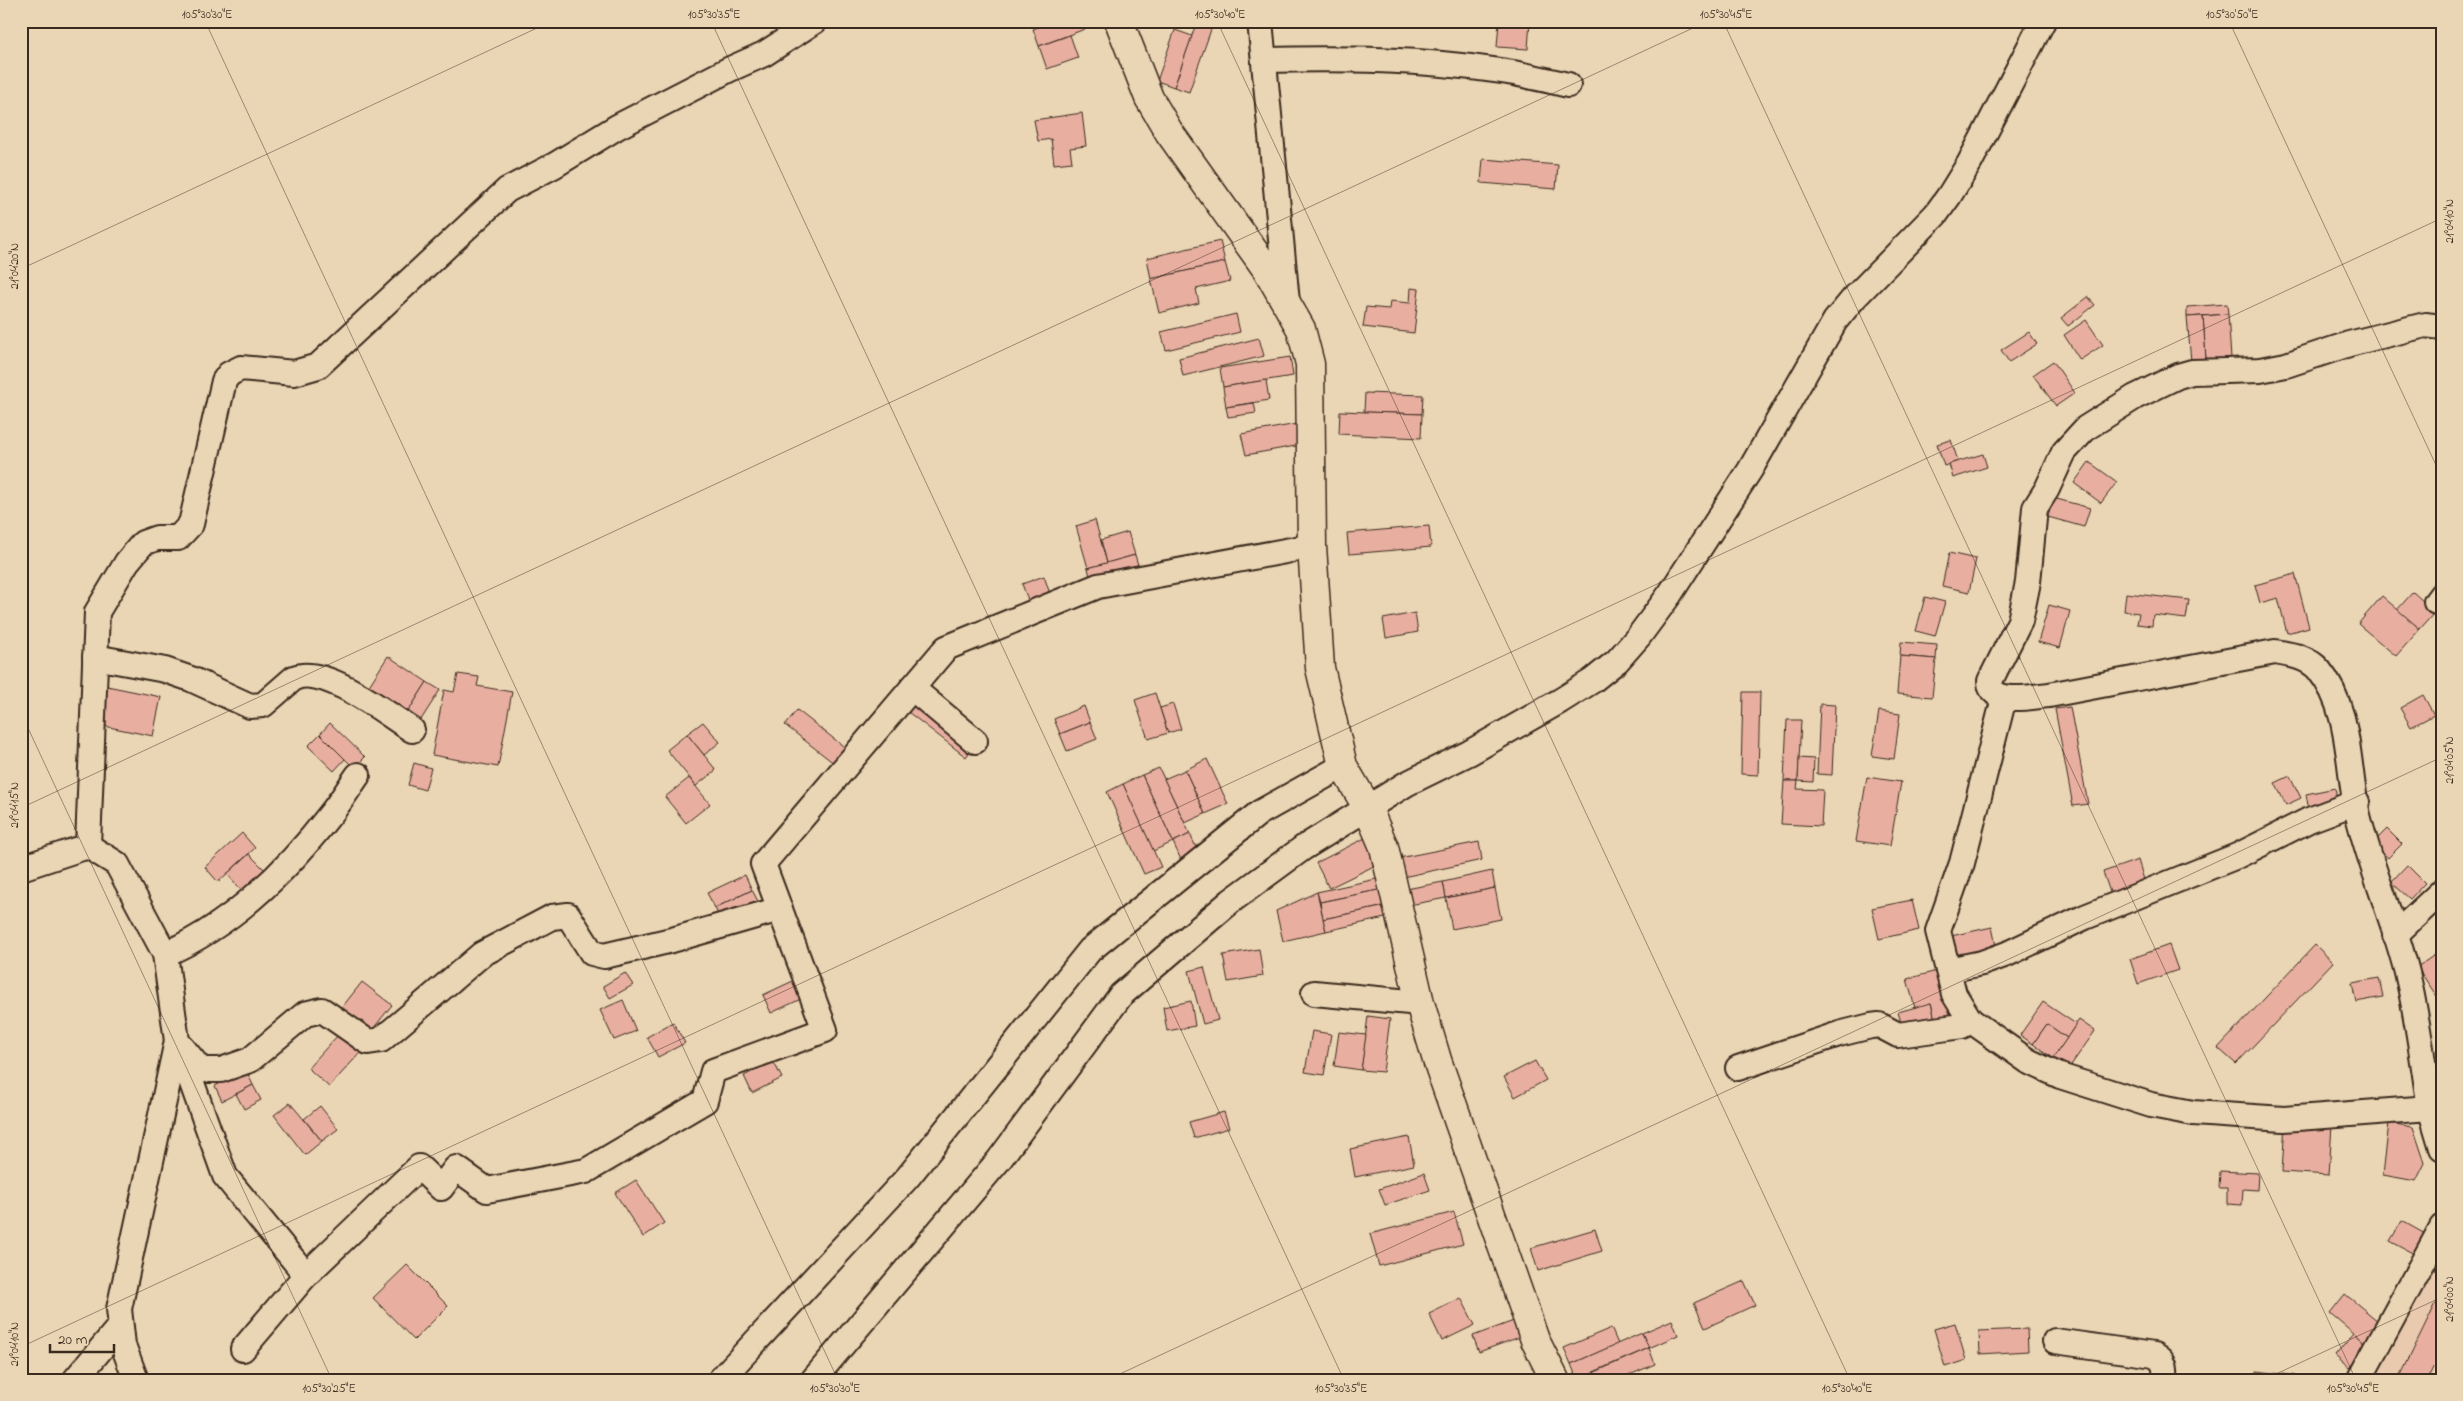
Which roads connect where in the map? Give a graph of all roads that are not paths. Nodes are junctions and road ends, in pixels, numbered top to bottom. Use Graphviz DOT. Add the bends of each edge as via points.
graph roads {
  1 [pos="815,21"];
  2 [pos="1119,21"];
  3 [pos="1260,21"];
  4 [pos="2043,21"];
  5 [pos="1264,60"];
  6 [pos="1568,85"];
  7 [pos="1287,302"];
  8 [pos="2442,327"];
  9 [pos="1312,546"];
  10 [pos="95,657"];
  11 [pos="912,688"];
  12 [pos="2004,698"];
  13 [pos="412,730"];
  14 [pos="975,741"];
  15 [pos="358,775"];
  16 [pos="1355,787"];
  17 [pos="2357,802"];
  18 [pos="88,846"];
  19 [pos="21,868"];
  20 [pos="2442,891"];
  21 [pos="780,909"];
  22 [pos="2395,935"];
  23 [pos="165,954"];
  24 [pos="1948,970"];
  25 [pos="1314,993"];
  26 [pos="1420,1003"];
  27 [pos="1970,1020"];
  28 [pos="177,1041"];
  29 [pos="1738,1068"];
  30 [pos="2430,1108"];
  31 [pos="2442,1148"];
  32 [pos="2442,1227"];
  33 [pos="306,1275"];
  34 [pos="120,1326"];
  35 [pos="2055,1341"];
  36 [pos="243,1349"];
  37 [pos="75,1380"];
  38 [pos="136,1380"];
  39 [pos="720,1380"];
  40 [pos="813,1380"];
  41 [pos="1555,1380"];
  42 [pos="2165,1380"];
  43 [pos="2359,1380"];
  1 -- 10 [label="street" via="764,54 617,127 507,190 318,366 294,373 247,367 229,374 224,381 191,524 178,538 157,538 143,543 127,562 98,612"];
  2 -- 7 [label="street" via="1149,98 1169,132 1268,270"];
  3 -- 5 [label="street"];
  4 -- 16 [label="street" via="1949,196 1936,214 1835,321 1750,470 1670,594 1617,661 1592,681 1469,753 1406,784"];
  5 -- 6 [label="street" via="1371,58 1423,62 1502,71"];
  5 -- 7 [label="street"];
  7 -- 9 [label="street" via="1301,329 1310,364"];
  8 -- 12 [label="street" via="2425,325 2260,370 2192,372 2134,398 2086,428 2064,452 2034,508 2028,582 2020,621 1990,681 1993,690"];
  9 -- 11 [label="street" via="1098,586 946,648"];
  9 -- 16 [label="street" via="1320,668"];
  10 -- 13 [label="street" via="165,670 250,706 263,705 300,676 315,676 353,692"];
  10 -- 18 [label="street"];
  11 -- 14 [label="street"];
  11 -- 21 [label="street" via="763,864"];
  12 -- 17 [label="street" via="2049,695 2275,652 2291,654 2314,665 2334,694 2347,739"];
  12 -- 24 [label="street" via="1962,863 1938,931"];
  15 -- 23 [label="street" via="301,851 256,896 209,931"];
  16 -- 26 [label="street" via="1384,847"];
  16 -- 39 [label="street" via="1259,813 1090,950 908,1177"];
  16 -- 40 [label="street" via="1303,848 1231,900 1121,995 999,1160"];
  17 -- 22 [label="street" via="2371,861"];
  17 -- 24 [label="street" via="2309,820 2237,856 2085,917 2008,954"];
  18 -- 19 [label="street"];
  18 -- 23 [label="street" via="118,864"];
  20 -- 22 [label="street"];
  21 -- 28 [label="street" via="604,956 592,953 568,916 552,917 482,954 381,1040 368,1042 322,1010 305,1014 250,1060 221,1070 200,1070"];
  21 -- 33 [label="street" via="826,1030 713,1071 705,1101 586,1171 487,1190 456,1168 441,1188 419,1167"];
  22 -- 30 [label="street" via="2408,977"];
  23 -- 28 [label="street"];
  24 -- 27 [label="street" via="1954,994"];
  25 -- 26 [label="street"];
  26 -- 41 [label="street" via="1468,1153 1535,1340"];
  27 -- 29 [label="street" via="1962,1026 1898,1035 1879,1025 1870,1026"];
  27 -- 30 [label="street" via="2028,1061 2060,1076 2151,1105 2238,1117 2284,1119"];
  28 -- 33 [label="street" via="225,1176"];
  28 -- 34 [label="street" via="119,1309"];
  30 -- 31 [label="street"];
  32 -- 43 [label="street"];
  33 -- 36 [label="street"];
  34 -- 37 [label="street"];
  34 -- 38 [label="street"];
  35 -- 42 [label="street" via="2154,1355 2162,1359 2166,1368"];
}
